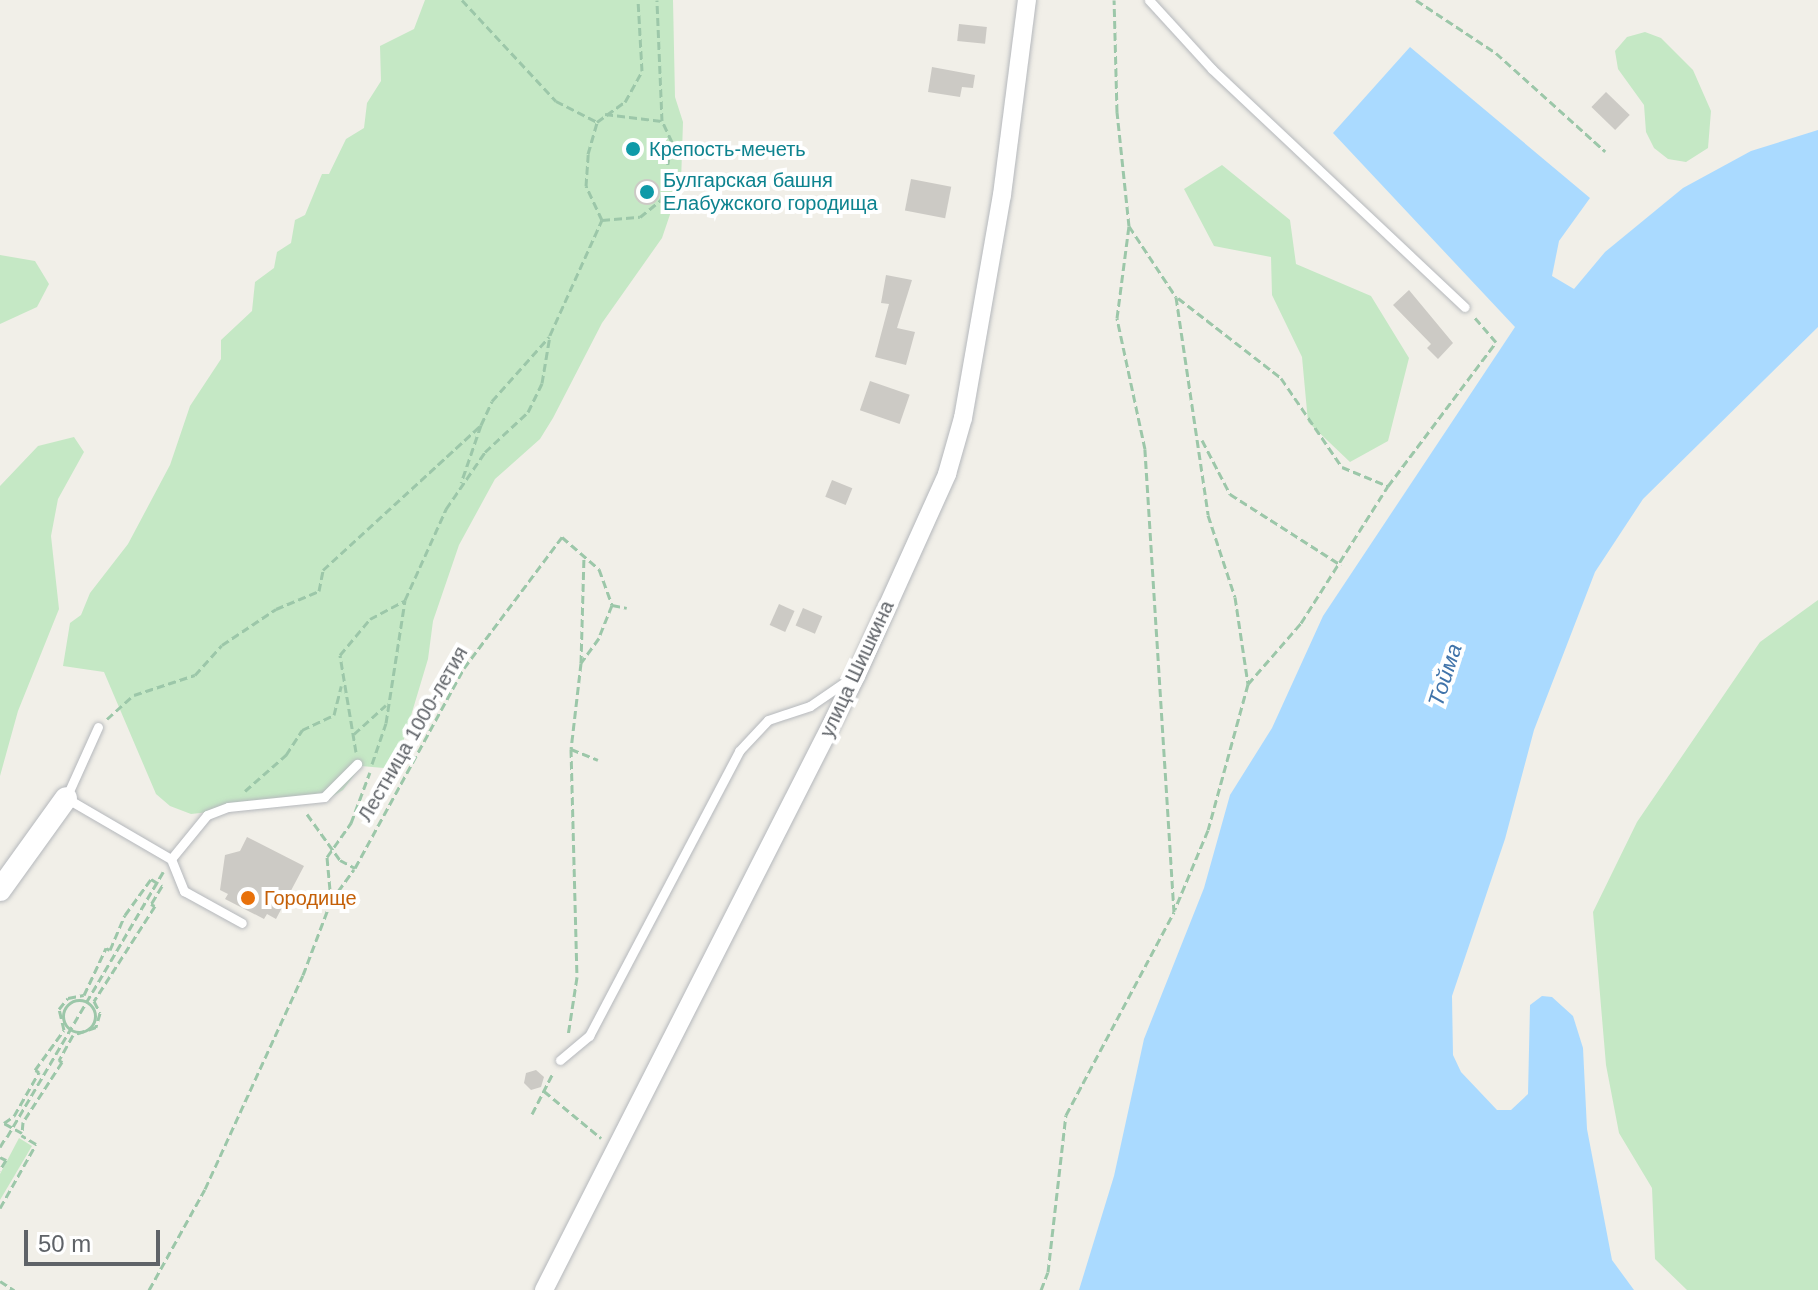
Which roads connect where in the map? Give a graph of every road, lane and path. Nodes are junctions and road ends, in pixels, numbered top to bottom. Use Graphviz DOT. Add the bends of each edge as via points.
graph roads {
  1 [pos="462,0"];
  2 [pos="638,0"];
  3 [pos="657,0"];
  4 [pos="1027,0"];
  5 [pos="1114,0"];
  6 [pos="1149,0"];
  7 [pos="1416,0"];
  8 [pos="605,114"];
  9 [pos="662,121"];
  10 [pos="597,122"];
  11 [pos="1605,151"];
  12 [pos="602,220"];
  13 [pos="1129,226"];
  14 [pos="1176,297"];
  15 [pos="1465,307"];
  16 [pos="550,335"];
  17 [pos="481,425"];
  18 [pos="1200,436"];
  19 [pos="1388,486"];
  20 [pos="459,490"];
  21 [pos="584,556"];
  22 [pos="1341,565"];
  23 [pos="405,600"];
  24 [pos="612,605"];
  25 [pos="627,608"];
  26 [pos="581,663"];
  27 [pos="856,676"];
  28 [pos="341,684"];
  29 [pos="1248,684"];
  30 [pos="386,705"];
  31 [pos="98,727"];
  32 [pos="354,734"];
  33 [pos="571,749"];
  34 [pos="598,760"];
  35 [pos="357,764"];
  36 [pos="66,798"];
  37 [pos="297,802"];
  38 [pos="228,807"];
  39 [pos="332,848"];
  40 [pos="171,859"];
  41 [pos="355,868"];
  42 [pos="157,883"];
  43 [pos="0,890"];
  44 [pos="331,901"];
  45 [pos="1174,912"];
  46 [pos="242,923"];
  47 [pos="87,1001"];
  48 [pos="573,1025"];
  49 [pos="70,1029"];
  50 [pos="560,1060"];
  51 [pos="552,1073"];
  52 [pos="544,1091"];
  53 [pos="532,1114"];
  54 [pos="0,1123"];
  55 [pos="12,1128"];
  56 [pos="598,1136"];
  57 [pos="0,1147"];
  58 [pos="0,1157"];
  59 [pos="0,1170"];
  60 [pos="0,1208"];
  61 [pos="0,1281"];
  62 [pos="14,1290"];
  63 [pos="149,1290"];
  64 [pos="544,1290"];
  65 [pos="1041,1290"];
  1 -- 10 [label="path" via="556,101"];
  2 -- 8 [label="path" via="642,71 625,102"];
  3 -- 9 [label="path"];
  4 -- 27 [label="street, улица Шишкина" via="1002,195 963,418 947,474"];
  5 -- 13 [label="path" via="1117,112"];
  6 -- 15 [label="lane" via="1212,69"];
  7 -- 11 [label="path" via="1496,53"];
  8 -- 9 [label="path"];
  8 -- 10 [label="path"];
  9 -- 12 [label="path" via="672,142 661,200 640,217"];
  10 -- 12 [label="path" via="586,186"];
  12 -- 16 [label="path"];
  13 -- 14 [label="path"];
  13 -- 45 [label="path" via="1117,318 1145,449"];
  14 -- 18 [label="path"];
  14 -- 19 [label="path" via="1281,378 1342,467"];
  15 -- 19 [label="path" via="1496,342"];
  16 -- 17 [label="path" via="492,401"];
  16 -- 20 [label="path" via="542,383 528,412 485,452"];
  17 -- 20 [label="path"];
  17 -- 31 [label="path" via="323,570 319,591 276,609 222,645 195,675 134,695"];
  18 -- 22 [label="path" via="1230,494"];
  18 -- 29 [label="path" via="1208,515 1235,597"];
  19 -- 22 [label="path"];
  20 -- 23 [label="path"];
  21 -- 24 [label="path" via="599,569"];
  21 -- 26 [label="path"];
  21 -- 41 [label="path, Лестница 1000-летия" via="562,537 464,668"];
  22 -- 29 [label="path" via="1301,623"];
  23 -- 28 [label="path" via="370,619 340,655"];
  23 -- 30 [label="path"];
  24 -- 25 [label="path"];
  24 -- 26 [label="path" via="599,638"];
  26 -- 33 [label="path"];
  27 -- 50 [label="lane" via="810,706 768,720 739,751 589,1036"];
  27 -- 64 [label="street, улица Шишкина"];
  28 -- 32 [label="path"];
  28 -- 38 [label="path" via="334,715 302,730 286,755"];
  29 -- 45 [label="path" via="1208,830"];
  30 -- 32 [label="path"];
  30 -- 39 [label="path" via="386,723 351,823"];
  31 -- 36 [label="lane"];
  32 -- 35 [label="path"];
  33 -- 34 [label="path"];
  33 -- 48 [label="path" via="577,977"];
  35 -- 37 [label="lane" via="333,792"];
  36 -- 40 [label="lane"];
  36 -- 43 [label="street"];
  37 -- 38 [label="lane"];
  37 -- 39 [label="path"];
  38 -- 40 [label="lane" via="207,815"];
  39 -- 41 [label="path"];
  39 -- 44 [label="path" via="327,857"];
  40 -- 42 [label="path"];
  40 -- 46 [label="lane" via="184,891"];
  41 -- 44 [label="path"];
  42 -- 47 [label="path"];
  42 -- 55 [label="path" via="151,879 137,896 84,995 62,1003 58,1015 64,1030 35,1070 39,1072 14,1116 4,1123"];
  42 -- 55 [label="path" via="162,886 151,904 155,906 94,1001 100,1013 96,1027 73,1035 23,1122 22,1133"];
  44 -- 63 [label="path" via="303,975 205,1189"];
  45 -- 65 [label="path" via="1066,1115 1048,1272"];
  47 -- 49 [label="path"];
  47 -- 49 [label="path" via="67,1005 63,1015"];
  47 -- 49 [label="path" via="94,1008 93,1024 80,1032"];
  49 -- 55 [label="path"];
  51 -- 52 [label="path"];
  52 -- 53 [label="path"];
  52 -- 56 [label="path"];
  54 -- 55 [label="path"];
  55 -- 57 [label="path"];
  55 -- 60 [label="path" via="36,1144"];
  58 -- 59 [label="path" via="6,1160"];
  61 -- 62 [label="path"];
}
